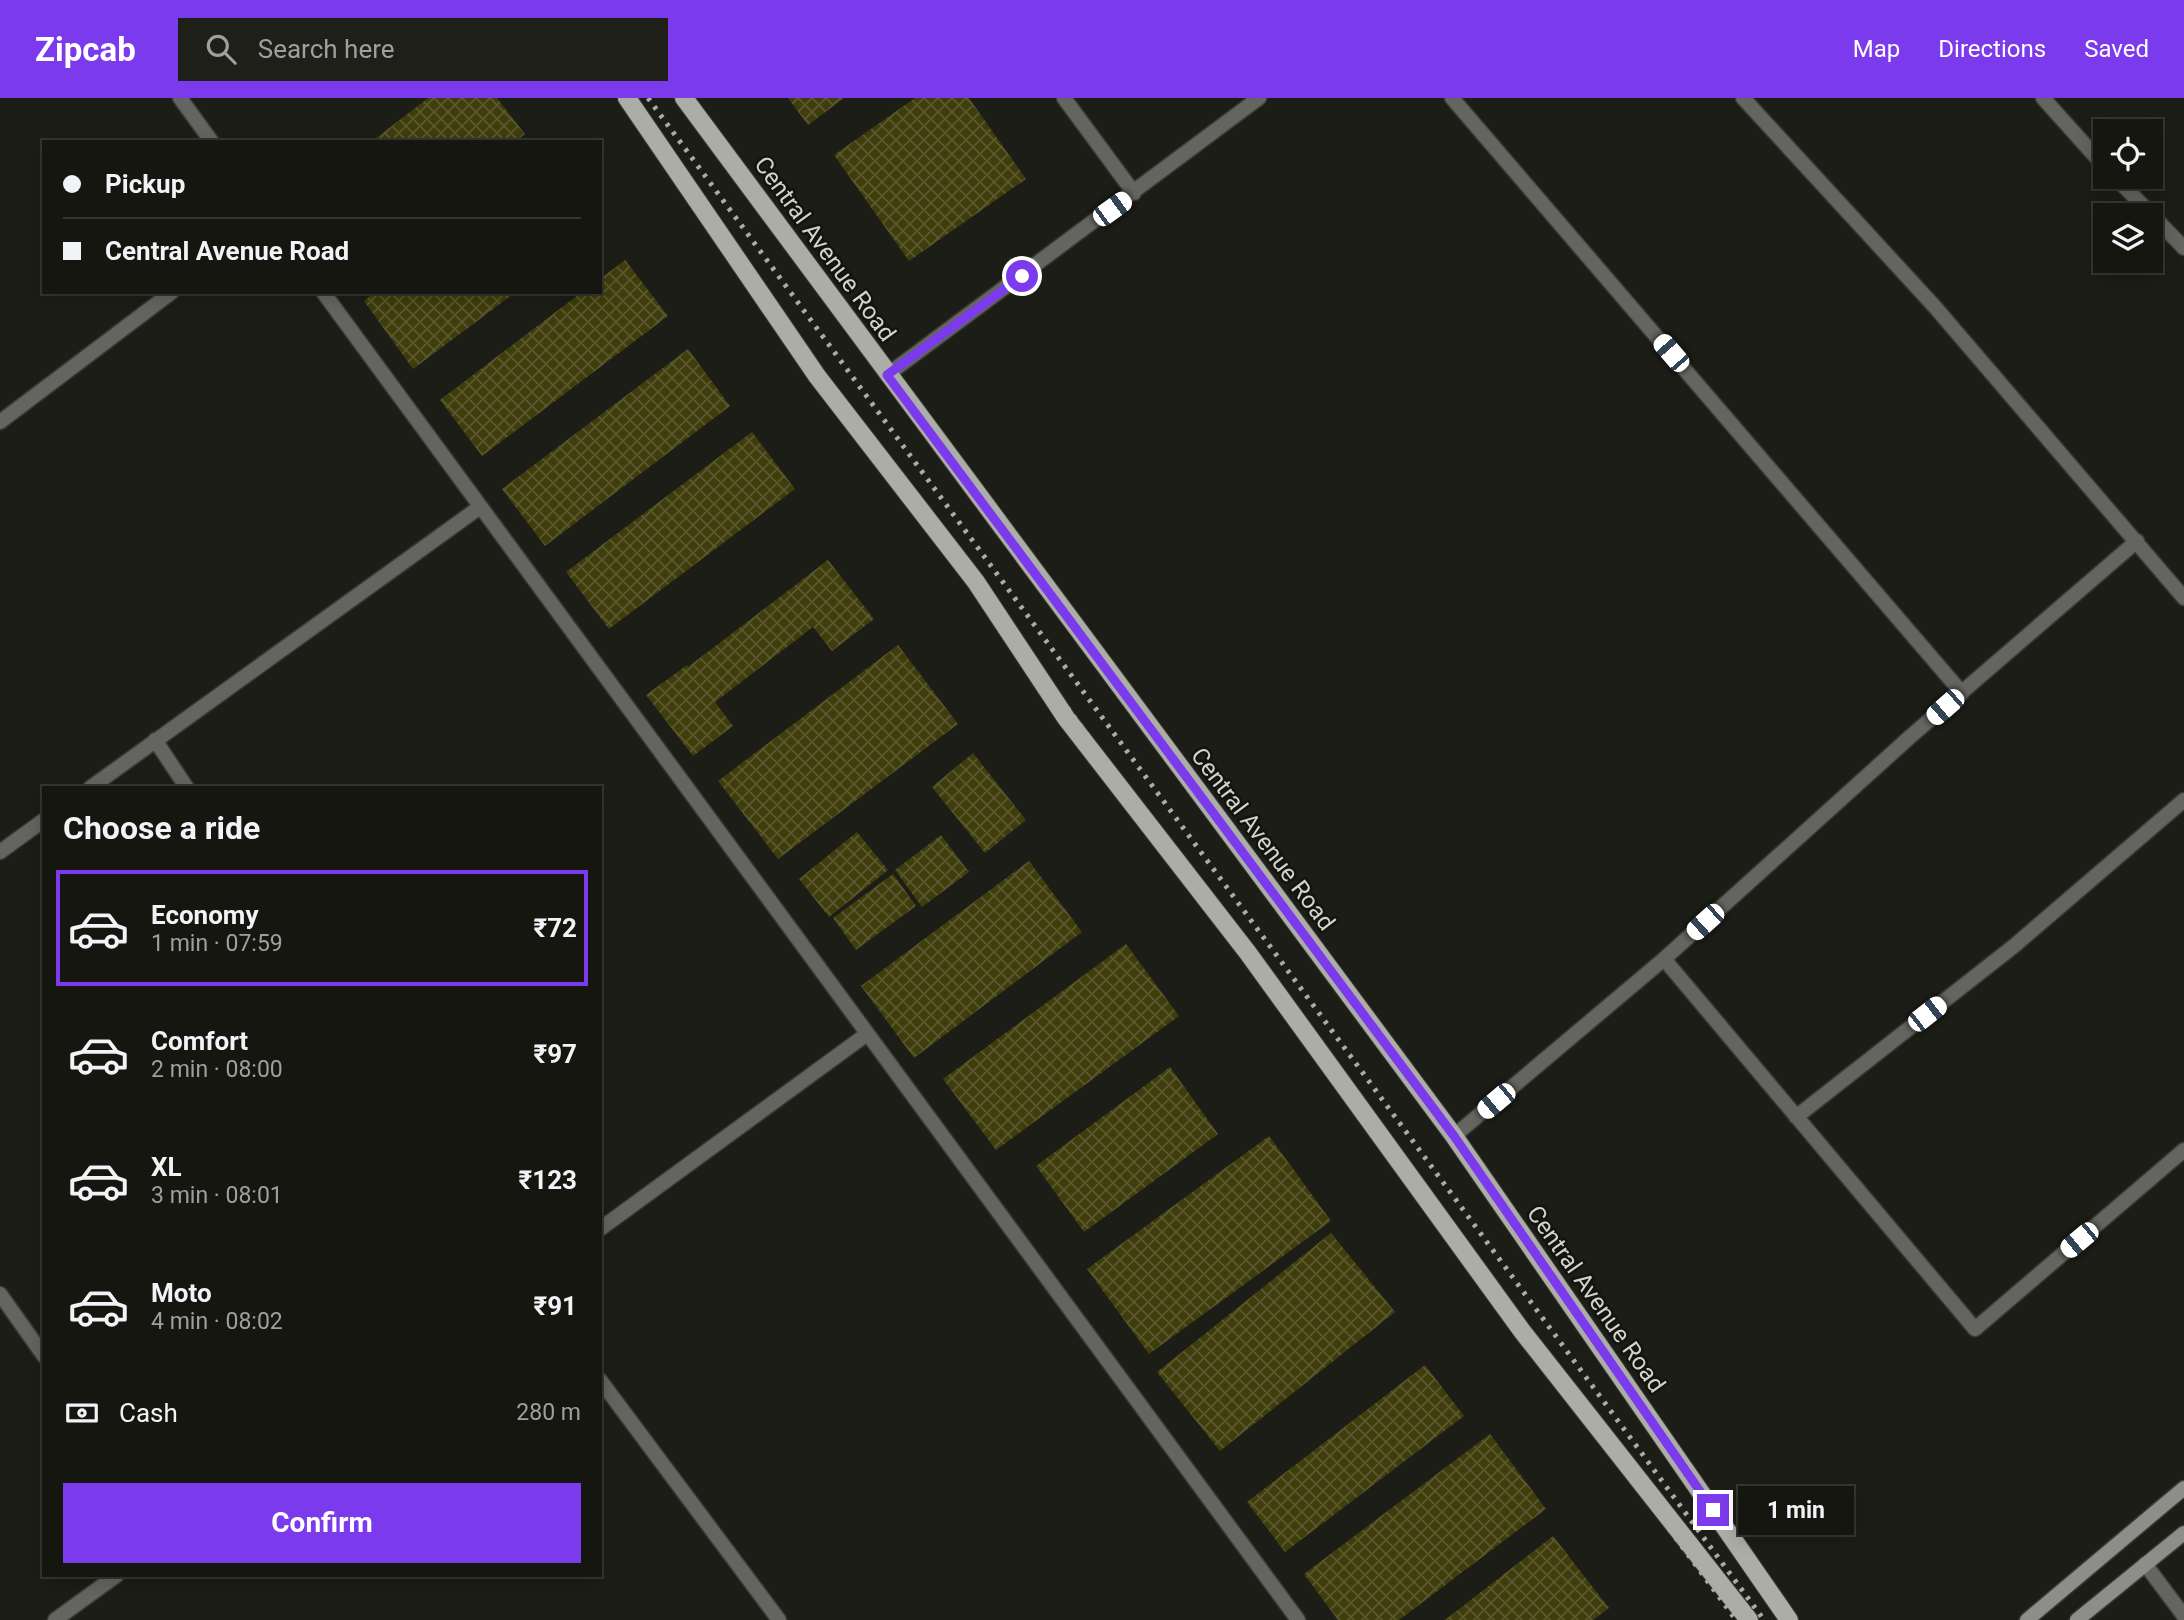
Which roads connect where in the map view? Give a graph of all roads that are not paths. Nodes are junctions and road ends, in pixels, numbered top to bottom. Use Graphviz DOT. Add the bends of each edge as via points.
graph roads {
  1 [pos="180,98"];
  2 [pos="627,98"];
  3 [pos="684,98"];
  4 [pos="1064,98"];
  5 [pos="1259,98"];
  6 [pos="1452,98"];
  7 [pos="1744,98"];
  8 [pos="2043,98"];
  9 [pos="211,140"];
  10 [pos="2093,154"];
  11 [pos="2127,189"];
  12 [pos="1135,193"];
  13 [pos="2184,248"];
  14 [pos="169,294"];
  15 [pos="324,294"];
  16 [pos="887,375"];
  17 [pos="0,422"];
  18 [pos="480,507"];
  19 [pos="2137,541"];
  20 [pos="2184,598"];
  21 [pos="1962,693"];
  22 [pos="155,740"];
  23 [pos="93,786"];
  24 [pos="186,786"];
  25 [pos="2184,800"];
  26 [pos="42,822"];
  27 [pos="0,852"];
  28 [pos="1664,959"];
  29 [pos="867,1034"];
  30 [pos="1796,1117"];
  31 [pos="1454,1136"];
  32 [pos="2184,1150"];
  33 [pos="602,1227"];
  34 [pos="0,1294"];
  35 [pos="42,1353"];
  36 [pos="602,1383"];
  37 [pos="2184,1488"];
  38 [pos="2184,1533"];
  39 [pos="2145,1564"];
  40 [pos="114,1577"];
  41 [pos="2184,1616"];
  42 [pos="55,1620"];
  43 [pos="779,1620"];
  44 [pos="1298,1620"];
  45 [pos="1749,1620"];
  46 [pos="1789,1620"];
  47 [pos="2027,1620"];
  48 [pos="2077,1620"];
  1 -- 9 [label="street"];
  2 -- 45 [label="main road" via="817,376 976,582 1066,718 1248,953 1522,1331"];
  3 -- 16 [label="main road, Central Avenue Road"];
  4 -- 12 [label="street"];
  5 -- 12 [label="street"];
  6 -- 21 [label="street"];
  7 -- 19 [label="street" via="1935,307"];
  8 -- 10 [label="street"];
  11 -- 13 [label="street"];
  12 -- 16 [label="street"];
  14 -- 17 [label="street"];
  15 -- 18 [label="street"];
  16 -- 31 [label="main road, Central Avenue Road"];
  18 -- 22 [label="street"];
  18 -- 29 [label="street"];
  19 -- 20 [label="street"];
  19 -- 21 [label="street"];
  21 -- 28 [label="street"];
  22 -- 23 [label="street"];
  22 -- 24 [label="street"];
  25 -- 30 [label="street" via="2014,946"];
  26 -- 27 [label="street"];
  28 -- 30 [label="street"];
  28 -- 31 [label="street"];
  29 -- 33 [label="street"];
  29 -- 44 [label="street"];
  30 -- 32 [label="street" via="1975,1329"];
  31 -- 46 [label="main road, Central Avenue Road"];
  34 -- 35 [label="street"];
  36 -- 43 [label="street"];
  37 -- 47 [label="main road"];
  38 -- 39 [label="main road"];
  39 -- 41 [label="street"];
  39 -- 48 [label="main road"];
  40 -- 42 [label="street"];
}
